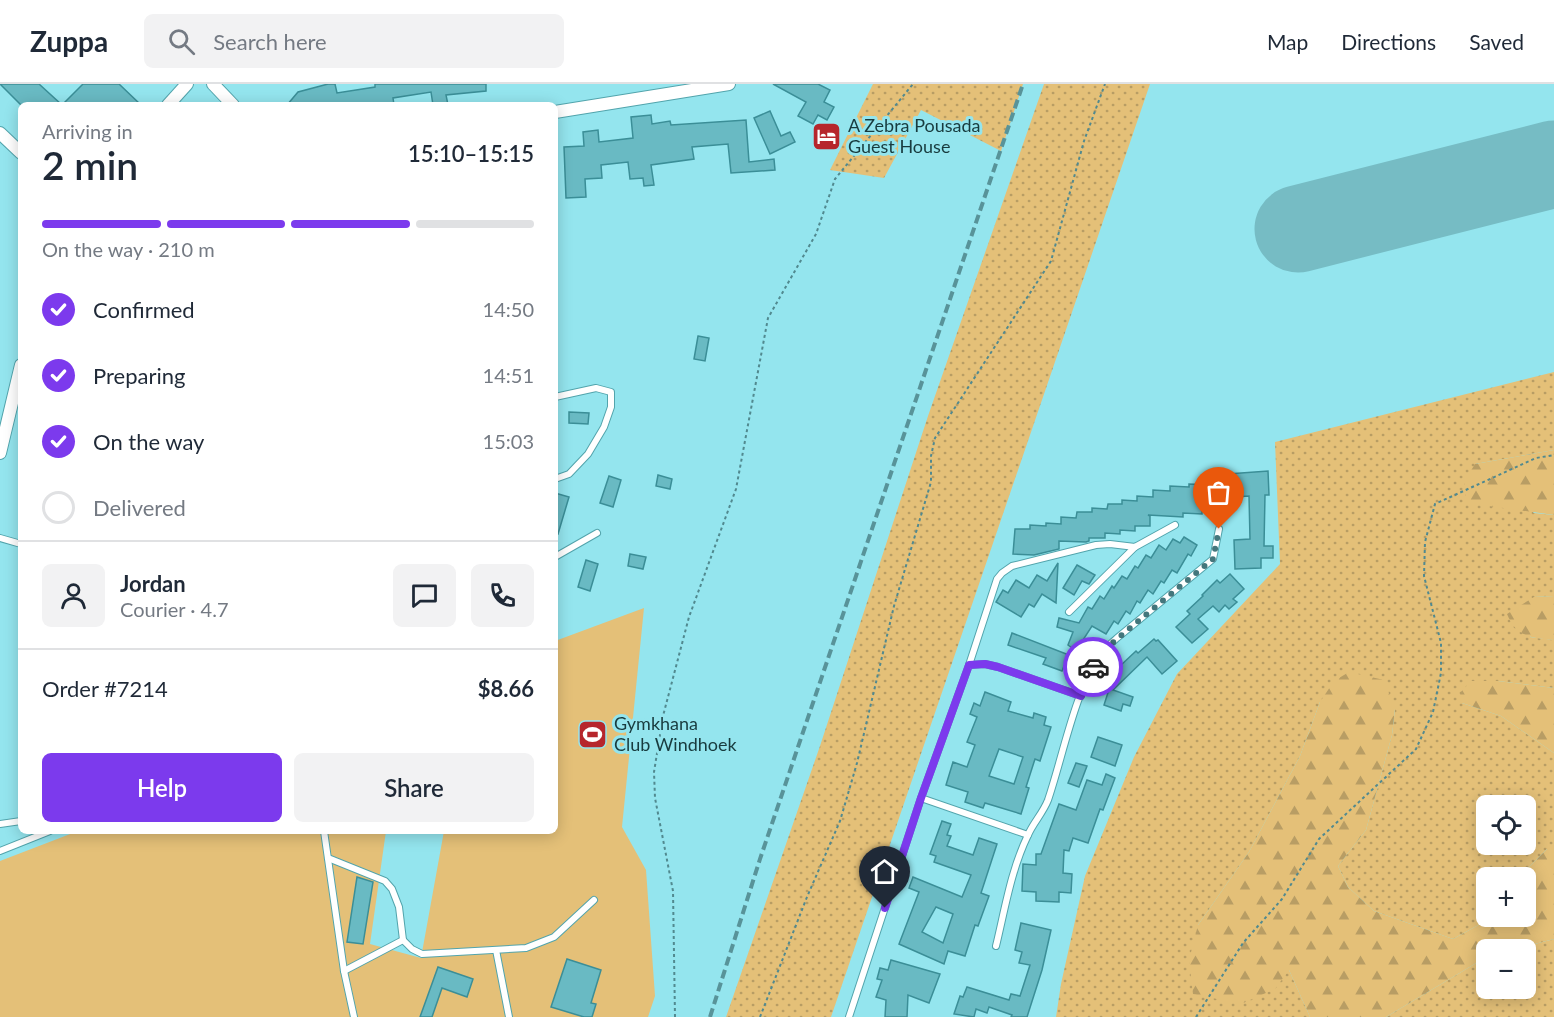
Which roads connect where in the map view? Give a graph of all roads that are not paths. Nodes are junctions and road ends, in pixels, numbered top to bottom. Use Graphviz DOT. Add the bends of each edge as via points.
graph roads {
  1 [pos="187,84"];
  2 [pos="213,84"];
  3 [pos="729,84"];
  4 [pos="171,102"];
  5 [pos="230,102"];
  6 [pos="558,112"];
  7 [pos="0,133"];
  8 [pos="18,150"];
  9 [pos="18,378"];
  10 [pos="558,396"];
  11 [pos="0,453"];
  12 [pos="558,478"];
  13 [pos="1175,525"];
  14 [pos="1219,529"];
  15 [pos="597,532"];
  16 [pos="0,538"];
  17 [pos="18,543"];
  18 [pos="1135,547"];
  19 [pos="558,555"];
  20 [pos="1069,612"];
  21 [pos="969,665"];
  22 [pos="1081,696"];
  23 [pos="921,798"];
  24 [pos="18,821"];
  25 [pos="0,824"];
  26 [pos="42,834"];
  27 [pos="324,834"];
  28 [pos="1028,835"];
  29 [pos="0,851"];
  30 [pos="328,858"];
  31 [pos="594,900"];
  32 [pos="403,940"];
  33 [pos="996,946"];
  34 [pos="496,950"];
  35 [pos="344,971"];
  36 [pos="354,1017"];
  37 [pos="508,1017"];
  38 [pos="849,1017"];
  1 -- 4 [label="street"];
  2 -- 5 [label="street"];
  3 -- 6 [label="street"];
  7 -- 8 [label="street"];
  9 -- 11 [label="street"];
  10 -- 12 [label="lane" via="596,388 611,392 611,407 588,454 569,474"];
  13 -- 18 [label="lane"];
  14 -- 22 [label="lane" via="1213,559 1103,651"];
  15 -- 19 [label="lane"];
  16 -- 17 [label="lane"];
  18 -- 20 [label="lane"];
  18 -- 21 [label="lane" via="1096,545 1008,568 993,586"];
  21 -- 22 [label="lane" via="998,667"];
  21 -- 23 [label="lane"];
  22 -- 28 [label="lane" via="1047,803"];
  23 -- 28 [label="lane"];
  23 -- 38 [label="lane"];
  24 -- 25 [label="lane"];
  26 -- 29 [label="lane"];
  27 -- 30 [label="lane"];
  28 -- 33 [label="lane"];
  30 -- 32 [label="lane" via="385,881 399,907"];
  30 -- 35 [label="lane"];
  31 -- 34 [label="lane" via="554,937 526,948"];
  32 -- 34 [label="lane" via="422,954"];
  32 -- 35 [label="lane"];
  34 -- 37 [label="lane"];
  35 -- 36 [label="lane"];
}
